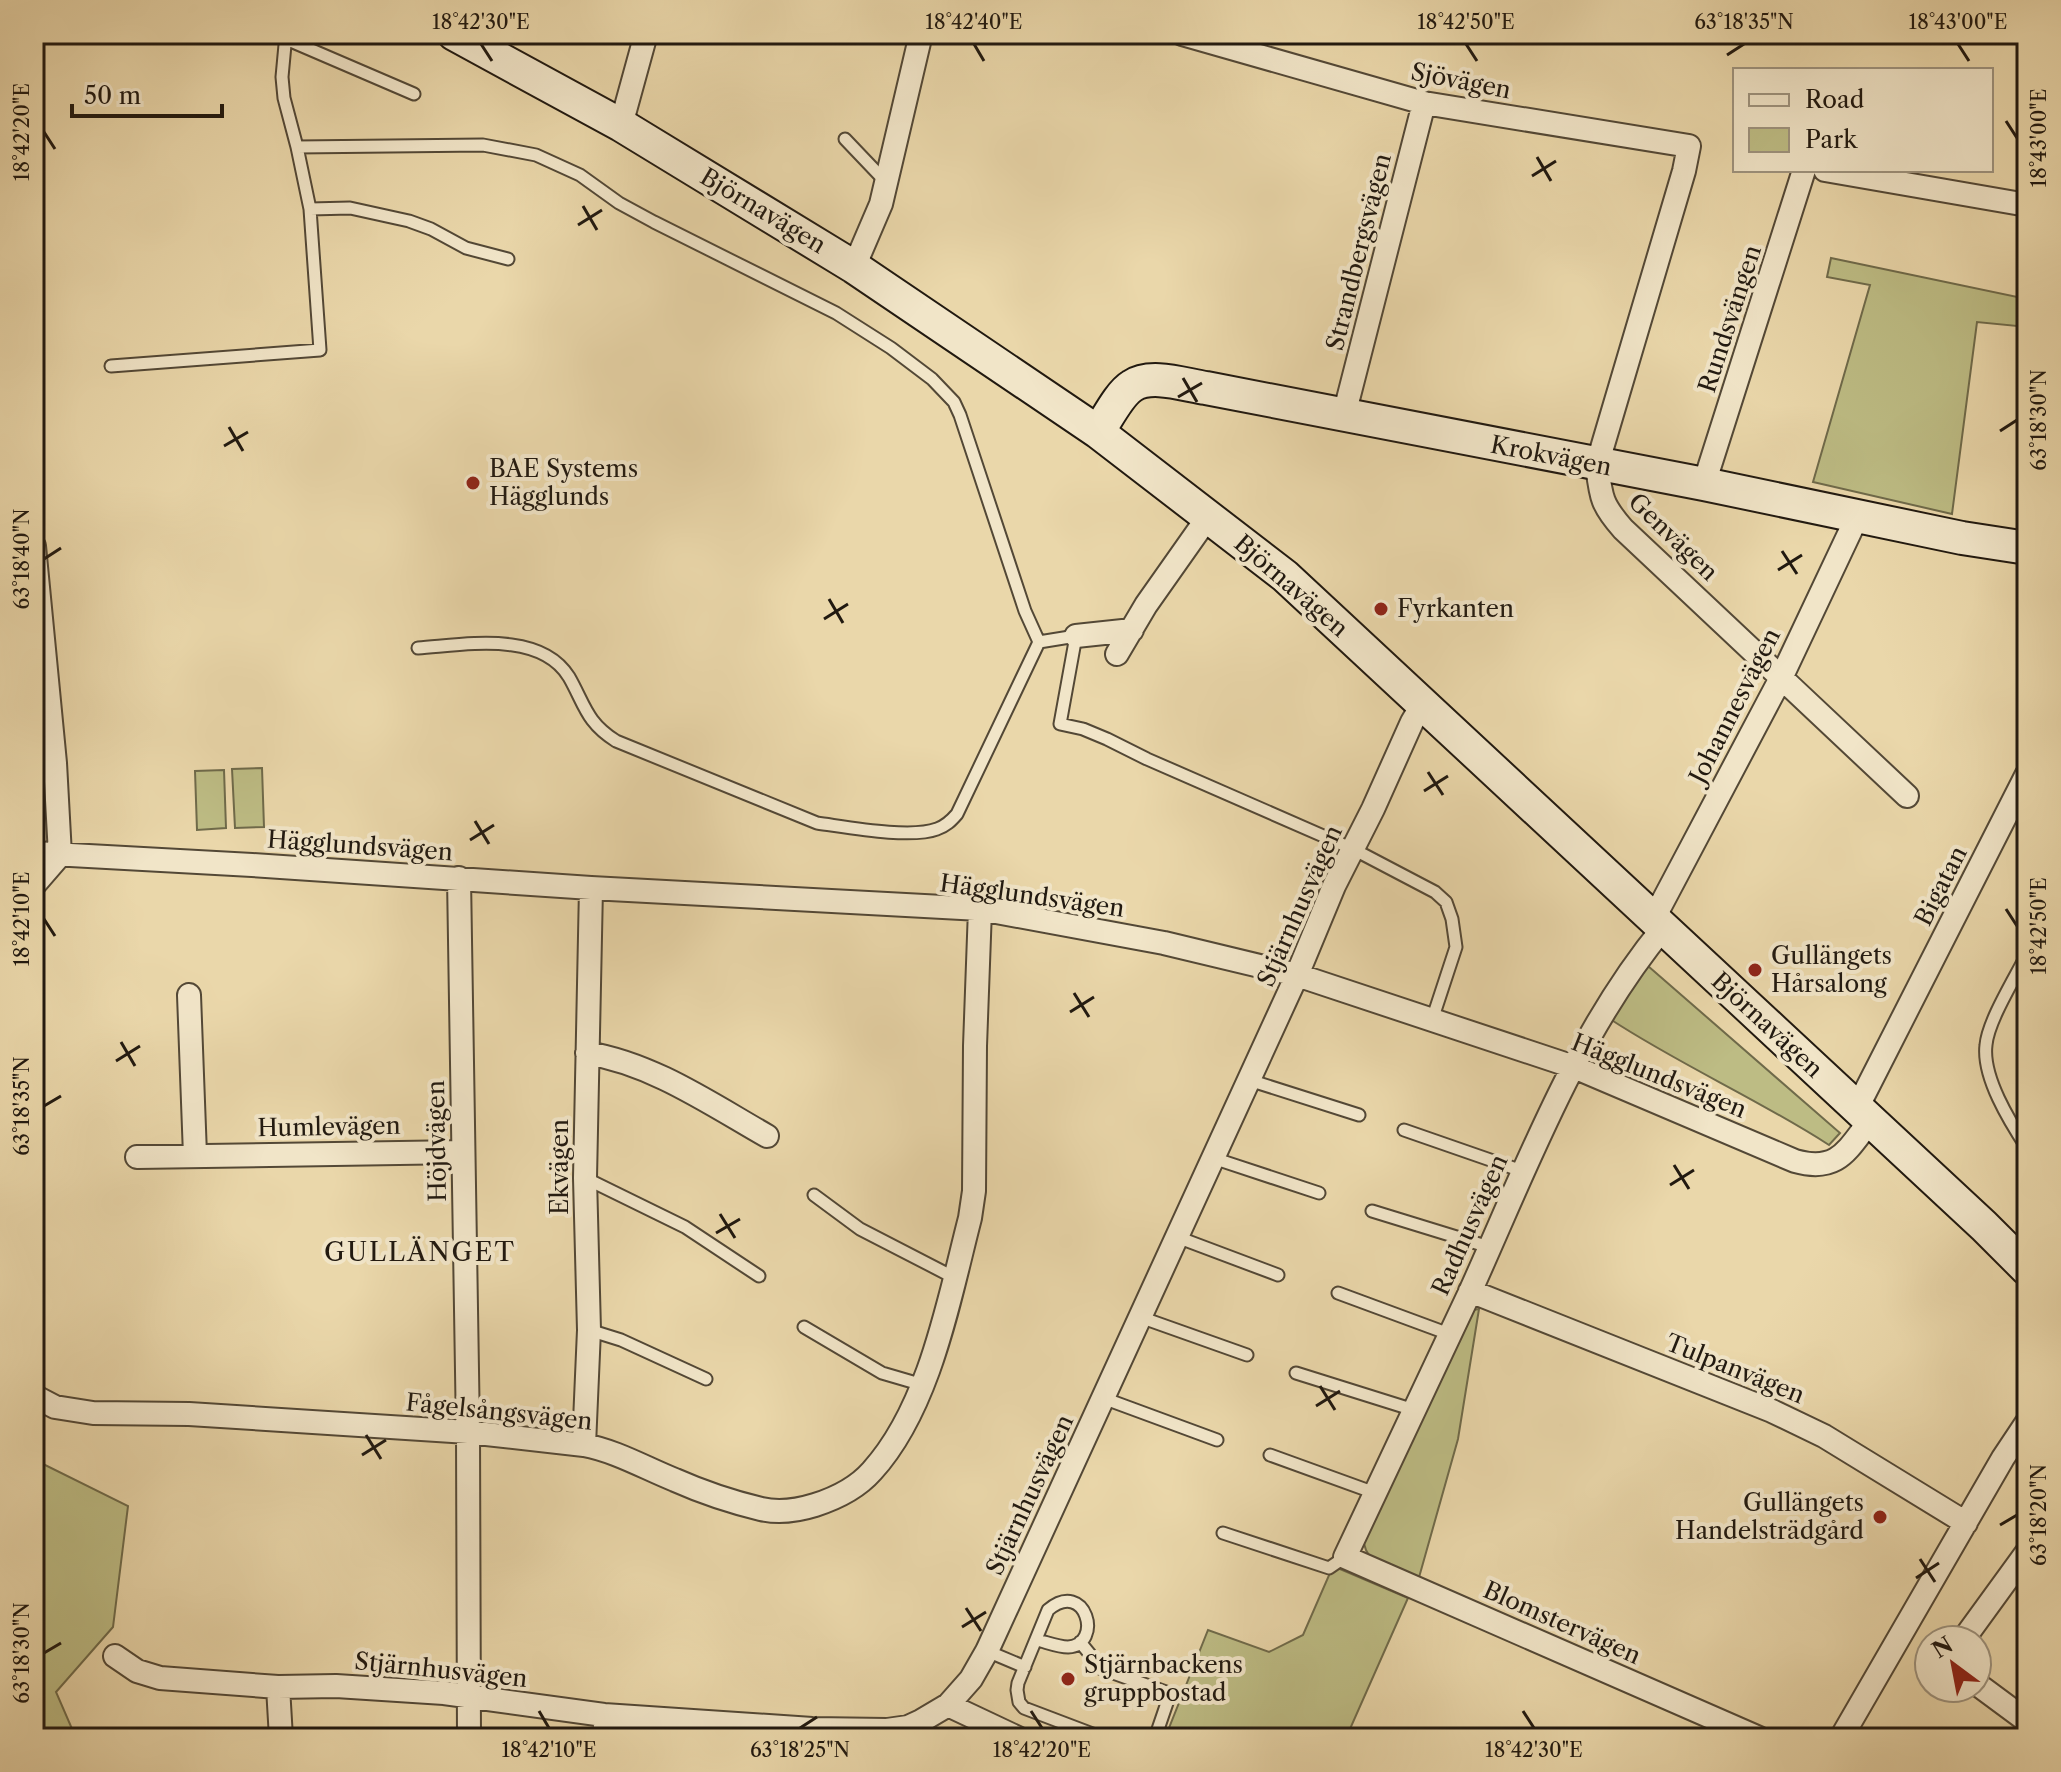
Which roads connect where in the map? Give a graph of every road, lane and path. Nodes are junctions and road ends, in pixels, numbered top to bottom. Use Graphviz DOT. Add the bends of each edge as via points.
graph roads {
  1 [pos="454,34"];
  2 [pos="646,34"];
  3 [pos="921,34"];
  4 [pos="1182,34"];
  5 [pos="286,36"];
  6 [pos="414,94"];
  7 [pos="1424,103"];
  8 [pos="621,125"];
  9 [pos="845,139"];
  10 [pos="1689,146"];
  11 [pos="297,147"];
  12 [pos="1803,172"];
  13 [pos="1837,172"];
  14 [pos="886,182"];
  15 [pos="2027,205"];
  16 [pos="310,209"];
  17 [pos="508,259"];
  18 [pos="854,267"];
  19 [pos="111,366"];
  20 [pos="1344,415"];
  21 [pos="1098,432"];
  22 [pos="1597,465"];
  23 [pos="1704,484"];
  24 [pos="1858,515"];
  25 [pos="1208,517"];
  26 [pos="34,546"];
  27 [pos="2027,548"];
  28 [pos="1132,630"];
  29 [pos="1076,636"];
  30 [pos="1039,642"];
  31 [pos="418,648"];
  32 [pos="1117,654"];
  33 [pos="1782,676"];
  34 [pos="1422,705"];
  35 [pos="2027,774"];
  36 [pos="1907,796"];
  37 [pos="1353,849"];
  38 [pos="34,853"];
  39 [pos="60,855"];
  40 [pos="459,878"];
  41 [pos="34,885"];
  42 [pos="591,888"];
  43 [pos="980,909"];
  44 [pos="1659,922"];
  45 [pos="2027,954"];
  46 [pos="1297,975"];
  47 [pos="189,995"];
  48 [pos="1432,1021"];
  49 [pos="587,1053"];
  50 [pos="1574,1067"];
  51 [pos="1249,1080"];
  52 [pos="1864,1114"];
  53 [pos="1359,1115"];
  54 [pos="1404,1130"];
  55 [pos="767,1136"];
  56 [pos="2027,1148"];
  57 [pos="463,1152"];
  58 [pos="195,1155"];
  59 [pos="137,1157"];
  60 [pos="1213,1158"];
  61 [pos="1522,1171"];
  62 [pos="585,1178"];
  63 [pos="1319,1193"];
  64 [pos="814,1195"];
  65 [pos="1372,1211"];
  66 [pos="1177,1237"];
  67 [pos="1489,1247"];
  68 [pos="2027,1269"];
  69 [pos="1278,1275"];
  70 [pos="759,1276"];
  71 [pos="955,1278"];
  72 [pos="1470,1291"];
  73 [pos="1338,1293"];
  74 [pos="1140,1317"];
  75 [pos="804,1327"];
  76 [pos="589,1330"];
  77 [pos="1449,1334"];
  78 [pos="1247,1355"];
  79 [pos="1296,1373"];
  80 [pos="706,1379"];
  81 [pos="923,1385"];
  82 [pos="1103,1398"];
  83 [pos="40,1400"];
  84 [pos="1414,1410"];
  85 [pos="468,1432"];
  86 [pos="2024,1436"];
  87 [pos="1217,1440"];
  88 [pos="584,1445"];
  89 [pos="1270,1455"];
  90 [pos="1375,1493"];
  91 [pos="1966,1523"];
  92 [pos="1223,1533"];
  93 [pos="2027,1552"];
  94 [pos="1345,1557"];
  95 [pos="1975,1624"];
  96 [pos="1037,1640"];
  97 [pos="1080,1642"];
  98 [pos="987,1651"];
  99 [pos="115,1656"];
  100 [pos="1025,1667"];
  101 [pos="278,1687"];
  102 [pos="469,1696"];
  103 [pos="1993,1696"];
  104 [pos="948,1705"];
  105 [pos="604,1715"];
  106 [pos="2027,1721"];
  107 [pos="281,1738"];
  108 [pos="469,1738"];
  109 [pos="606,1738"];
  110 [pos="1018,1738"];
  111 [pos="1103,1738"];
  112 [pos="1155,1738"];
  113 [pos="1759,1738"];
  114 [pos="1841,1738"];
  1 -- 8 [label="main road, Björnavägen"];
  2 -- 8 [label="street"];
  3 -- 14 [label="street"];
  4 -- 7 [label="street, Sjövägen"];
  5 -- 6 [label="lane"];
  5 -- 11 [label="lane" via="284,98"];
  7 -- 10 [label="street, Sjövägen"];
  7 -- 20 [label="street, Strandbergsvägen"];
  8 -- 18 [label="main road, Björnavägen"];
  9 -- 14 [label="lane"];
  10 -- 22 [label="street, Genvägen"];
  11 -- 16 [label="lane"];
  11 -- 30 [label="lane" via="483,145 536,155 836,313 891,348 944,390 960,415"];
  12 -- 23 [label="street, Rundsvängen"];
  13 -- 15 [label="street"];
  14 -- 18 [label="street"];
  16 -- 17 [label="lane" via="350,208 409,221 466,248"];
  16 -- 19 [label="lane" via="320,350"];
  18 -- 21 [label="main road, Björnavägen"];
  20 -- 21 [label="main road, Krokvägen" via="1149,380 1124,393"];
  20 -- 22 [label="main road, Krokvägen"];
  21 -- 25 [label="main road, Björnavägen"];
  22 -- 23 [label="main road, Krokvägen"];
  22 -- 33 [label="street, Genvägen" via="1601,496 1623,529"];
  23 -- 24 [label="main road, Krokvägen"];
  24 -- 27 [label="main road, Krokvägen"];
  24 -- 33 [label="street, Johannesvägen"];
  25 -- 28 [label="street"];
  25 -- 34 [label="main road, Björnavägen" via="1285,576"];
  26 -- 39 [label="street"];
  28 -- 29 [label="street"];
  28 -- 32 [label="street"];
  29 -- 30 [label="lane"];
  29 -- 37 [label="lane" via="1060,724 1107,739"];
  30 -- 31 [label="lane" via="957,814 941,828 917,833 817,823 616,741 591,720 561,666 536,651 501,643"];
  33 -- 36 [label="street, Genvägen"];
  33 -- 44 [label="street, Johannesvägen"];
  34 -- 37 [label="street, Stjärnhusvägen"];
  34 -- 44 [label="main road, Björnavägen"];
  35 -- 52 [label="street, Bigatan"];
  37 -- 46 [label="street, Stjärnhusvägen"];
  37 -- 48 [label="lane" via="1446,902 1456,947"];
  38 -- 39 [label="street, Hägglundsvägen"];
  39 -- 40 [label="street, Hägglundsvägen"];
  39 -- 41 [label="street"];
  40 -- 42 [label="street, Hägglundsvägen"];
  40 -- 57 [label="street, Höjdvägen"];
  42 -- 43 [label="street, Hägglundsvägen"];
  42 -- 49 [label="street, Ekvägen"];
  43 -- 46 [label="street, Hägglundsvägen" via="1164,943"];
  43 -- 71 [label="street, Fågelsångsvägen" via="974,1191"];
  44 -- 50 [label="street, Radhusvägen"];
  44 -- 52 [label="main road, Björnavägen"];
  45 -- 56 [label="lane" via="1985,1048 1994,1087"];
  46 -- 48 [label="street, Hägglundsvägen"];
  46 -- 51 [label="street, Stjärnhusvägen"];
  47 -- 58 [label="street"];
  48 -- 50 [label="street, Hägglundsvägen"];
  49 -- 55 [label="street" via="672,1082"];
  49 -- 62 [label="street, Ekvägen"];
  50 -- 52 [label="street, Hägglundsvägen" via="1812,1166 1833,1162 1844,1153"];
  50 -- 61 [label="street, Radhusvägen"];
  51 -- 53 [label="lane"];
  51 -- 60 [label="street, Stjärnhusvägen"];
  52 -- 68 [label="main road, Björnavägen"];
  54 -- 61 [label="lane"];
  57 -- 58 [label="street, Humlevägen"];
  57 -- 85 [label="street, Höjdvägen"];
  58 -- 59 [label="street, Humlevägen"];
  60 -- 63 [label="lane"];
  60 -- 66 [label="street, Stjärnhusvägen"];
  61 -- 67 [label="street, Radhusvägen"];
  62 -- 70 [label="lane" via="685,1227"];
  62 -- 76 [label="street, Ekvägen"];
  64 -- 71 [label="lane" via="860,1229"];
  65 -- 67 [label="lane"];
  66 -- 69 [label="lane"];
  66 -- 74 [label="street, Stjärnhusvägen"];
  67 -- 72 [label="street, Radhusvägen"];
  71 -- 81 [label="street, Fågelsångsvägen"];
  72 -- 77 [label="street, Radhusvägen"];
  72 -- 91 [label="street, Tulpanvägen" via="1772,1411 1824,1436"];
  73 -- 77 [label="lane"];
  74 -- 78 [label="lane"];
  74 -- 82 [label="street, Stjärnhusvägen"];
  75 -- 81 [label="lane" via="882,1373"];
  76 -- 80 [label="lane"];
  76 -- 88 [label="street, Ekvägen"];
  77 -- 84 [label="street, Radhusvägen"];
  79 -- 84 [label="lane"];
  81 -- 88 [label="street, Fågelsångsvägen" via="872,1471 830,1500 800,1508 764,1510"];
  82 -- 87 [label="lane"];
  82 -- 98 [label="street, Stjärnhusvägen"];
  83 -- 85 [label="street, Fågelsångsvägen" via="93,1413"];
  84 -- 90 [label="street, Radhusvägen"];
  85 -- 88 [label="street, Fågelsångsvägen"];
  85 -- 102 [label="street, Höjdvägen"];
  86 -- 91 [label="street" via="2003,1458"];
  89 -- 90 [label="lane"];
  90 -- 94 [label="street, Radhusvägen"];
  91 -- 114 [label="street"];
  92 -- 94 [label="lane" via="1329,1568"];
  93 -- 95 [label="street"];
  94 -- 113 [label="street, Blomstervägen"];
  96 -- 97 [label="lane" via="1064,1647"];
  96 -- 97 [label="lane" via="1048,1610 1069,1601 1081,1607 1089,1624"];
  96 -- 100 [label="lane"];
  97 -- 112 [label="lane" via="1102,1669 1166,1692"];
  98 -- 100 [label="lane"];
  98 -- 104 [label="street, Stjärnhusvägen"];
  99 -- 101 [label="street, Stjärnhusvägen" via="160,1678"];
  100 -- 111 [label="lane" via="1017,1690 1024,1708"];
  101 -- 102 [label="street, Stjärnhusvägen"];
  101 -- 107 [label="street"];
  102 -- 105 [label="street, Stjärnhusvägen"];
  102 -- 108 [label="street, Höjdvägen"];
  103 -- 106 [label="street"];
  104 -- 105 [label="street, Stjärnhusvägen" via="908,1727 887,1730"];
  104 -- 110 [label="street"];
  105 -- 109 [label="street"];
}
